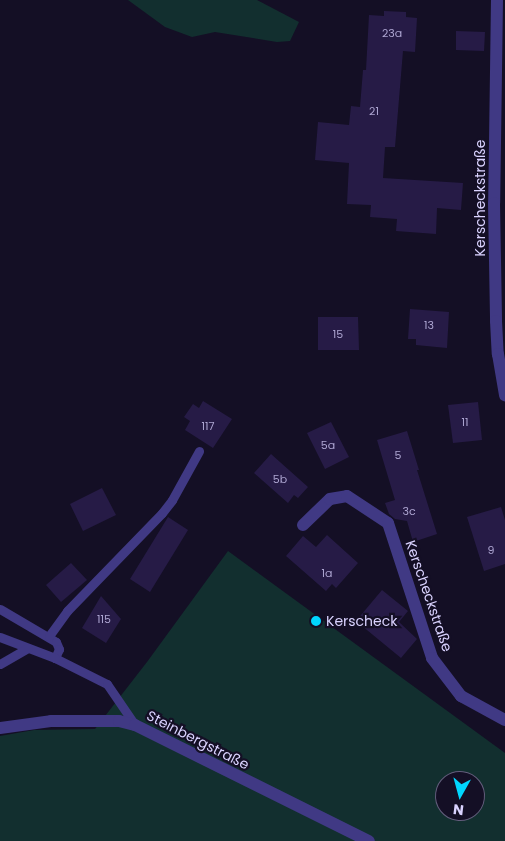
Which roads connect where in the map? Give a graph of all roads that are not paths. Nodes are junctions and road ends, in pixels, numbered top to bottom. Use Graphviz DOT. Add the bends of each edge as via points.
graph roads {
  1 [pos="497,0"];
  2 [pos="505,396"];
  3 [pos="199,451"];
  4 [pos="303,525"];
  5 [pos="0,609"];
  6 [pos="49,636"];
  7 [pos="0,637"];
  8 [pos="28,648"];
  9 [pos="55,658"];
  10 [pos="0,664"];
  11 [pos="505,720"];
  12 [pos="135,725"];
  13 [pos="0,728"];
  14 [pos="369,841"];
  1 -- 2 [label="street, Kerscheckstraße" via="496,321"];
  3 -- 6 [label="lane" via="162,513 67,611"];
  4 -- 11 [label="street, Kerscheckstraße" via="330,499 347,496 388,523 432,658 461,696"];
  5 -- 6 [label="lane"];
  6 -- 9 [label="lane" via="59,649"];
  7 -- 8 [label="lane"];
  8 -- 9 [label="lane"];
  8 -- 10 [label="lane"];
  9 -- 12 [label="lane" via="107,684"];
  12 -- 13 [label="street, Steinbergstraße" via="51,721"];
  12 -- 14 [label="street, Steinbergstraße"];
}
